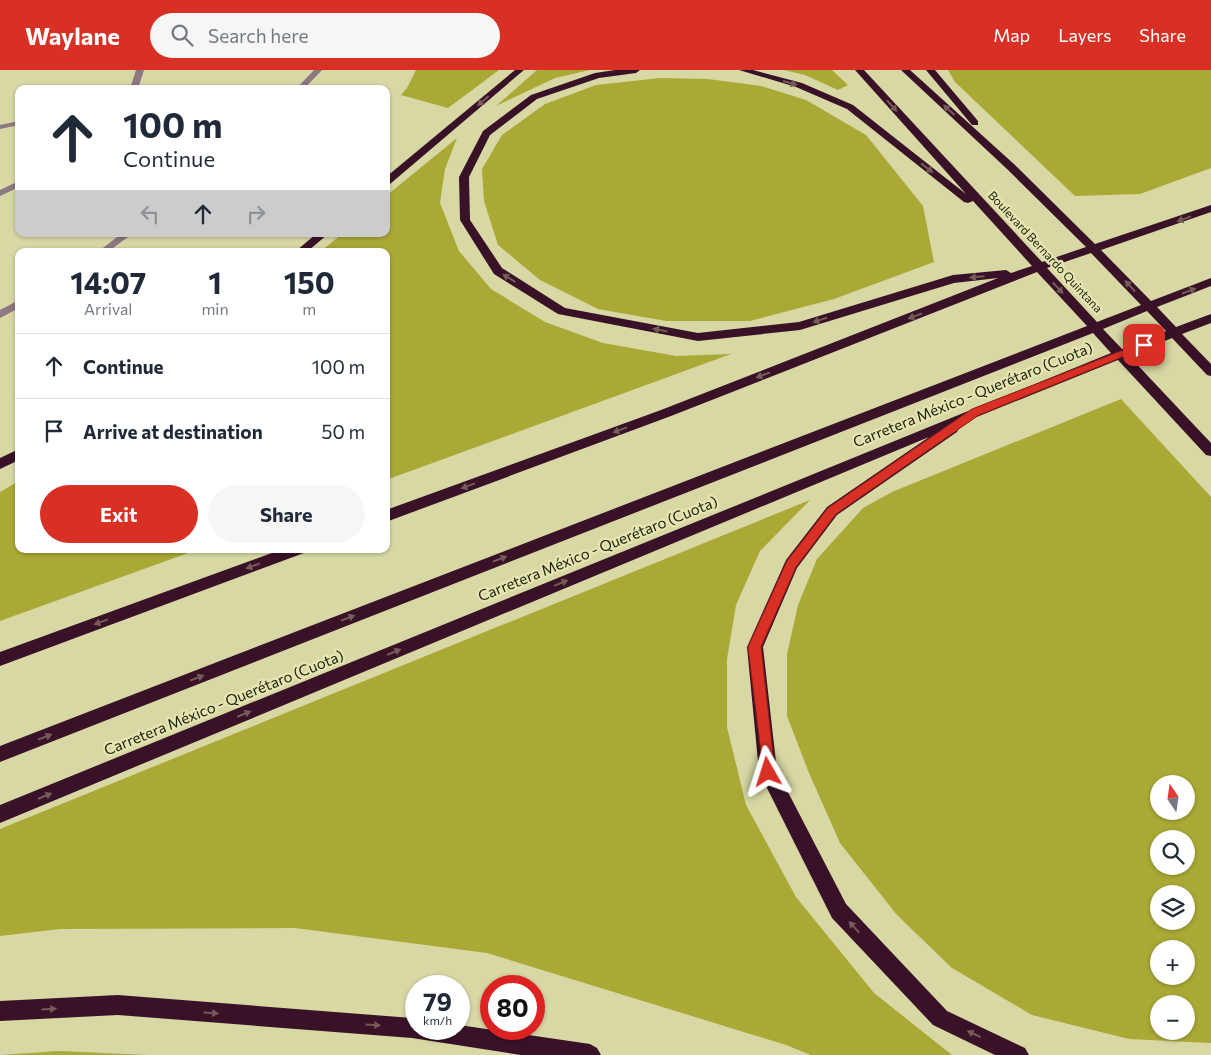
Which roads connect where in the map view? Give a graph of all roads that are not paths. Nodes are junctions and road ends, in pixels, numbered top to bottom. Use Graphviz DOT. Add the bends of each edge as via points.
graph roads {
  1 [pos="140,70"];
  2 [pos="318,70"];
  3 [pos="520,70"];
  4 [pos="636,70"];
  5 [pos="743,70"];
  6 [pos="859,70"];
  7 [pos="905,70"];
  8 [pos="930,70"];
  9 [pos="135,85"];
  10 [pos="304,85"];
  11 [pos="15,124"];
  12 [pos="0,127"];
  13 [pos="1011,167"];
  14 [pos="390,179"];
  15 [pos="15,186"];
  16 [pos="0,193"];
  17 [pos="1211,208"];
  18 [pos="1001,227"];
  19 [pos="123,237"];
  20 [pos="319,237"];
  21 [pos="107,248"];
  22 [pos="305,248"];
  23 [pos="1025,272"];
  24 [pos="1211,282"];
  25 [pos="15,306"];
  26 [pos="0,315"];
  27 [pos="1211,318"];
  28 [pos="1211,372"];
  29 [pos="976,412"];
  30 [pos="1180,420"];
  31 [pos="1211,451"];
  32 [pos="15,456"];
  33 [pos="1211,458"];
  34 [pos="0,464"];
  35 [pos="390,515"];
  36 [pos="288,553"];
  37 [pos="0,659"];
  38 [pos="0,754"];
  39 [pos="0,814"];
  40 [pos="0,1012"];
  41 [pos="590,1055"];
  42 [pos="1018,1055"];
  1 -- 9 [label="street"];
  2 -- 10 [label="street"];
  3 -- 14 [label="highway, one-way"];
  23 -- 4 [label="highway, one-way" via="953,279 800,326 698,337 562,311 498,271 465,220 464,177 486,132 534,97 598,74"];
  5 -- 18 [label="highway, one-way" via="799,85 850,108"];
  6 -- 18 [label="highway, Boulevard Bernardo Quintana, one-way"];
  13 -- 7 [label="highway, one-way"];
  8 -- 13 [label="highway"];
  11 -- 12 [label="street"];
  28 -- 13 [label="highway, one-way"];
  15 -- 16 [label="street"];
  17 -- 23 [label="highway, one-way"];
  18 -- 30 [label="highway, Boulevard Bernardo Quintana, one-way"];
  19 -- 21 [label="street"];
  20 -- 22 [label="highway"];
  23 -- 35 [label="highway, one-way" via="666,413"];
  38 -- 24 [label="highway, Carretera México - Querétaro (Cuota), one-way"];
  25 -- 26 [label="street"];
  27 -- 29 [label="highway, Carretera México - Querétaro (Cuota)"];
  39 -- 29 [label="highway, Carretera México - Querétaro (Cuota), one-way"];
  42 -- 29 [label="highway, one-way" via="940,1018 839,911 768,772 754,647 791,564 832,511"];
  30 -- 31 [label="highway, Boulevard Bernardo Quintana"];
  30 -- 33 [label="highway"];
  32 -- 34 [label="highway"];
  36 -- 37 [label="highway, one-way"];
  40 -- 41 [label="highway, one-way" via="118,1006 412,1028"];
}
